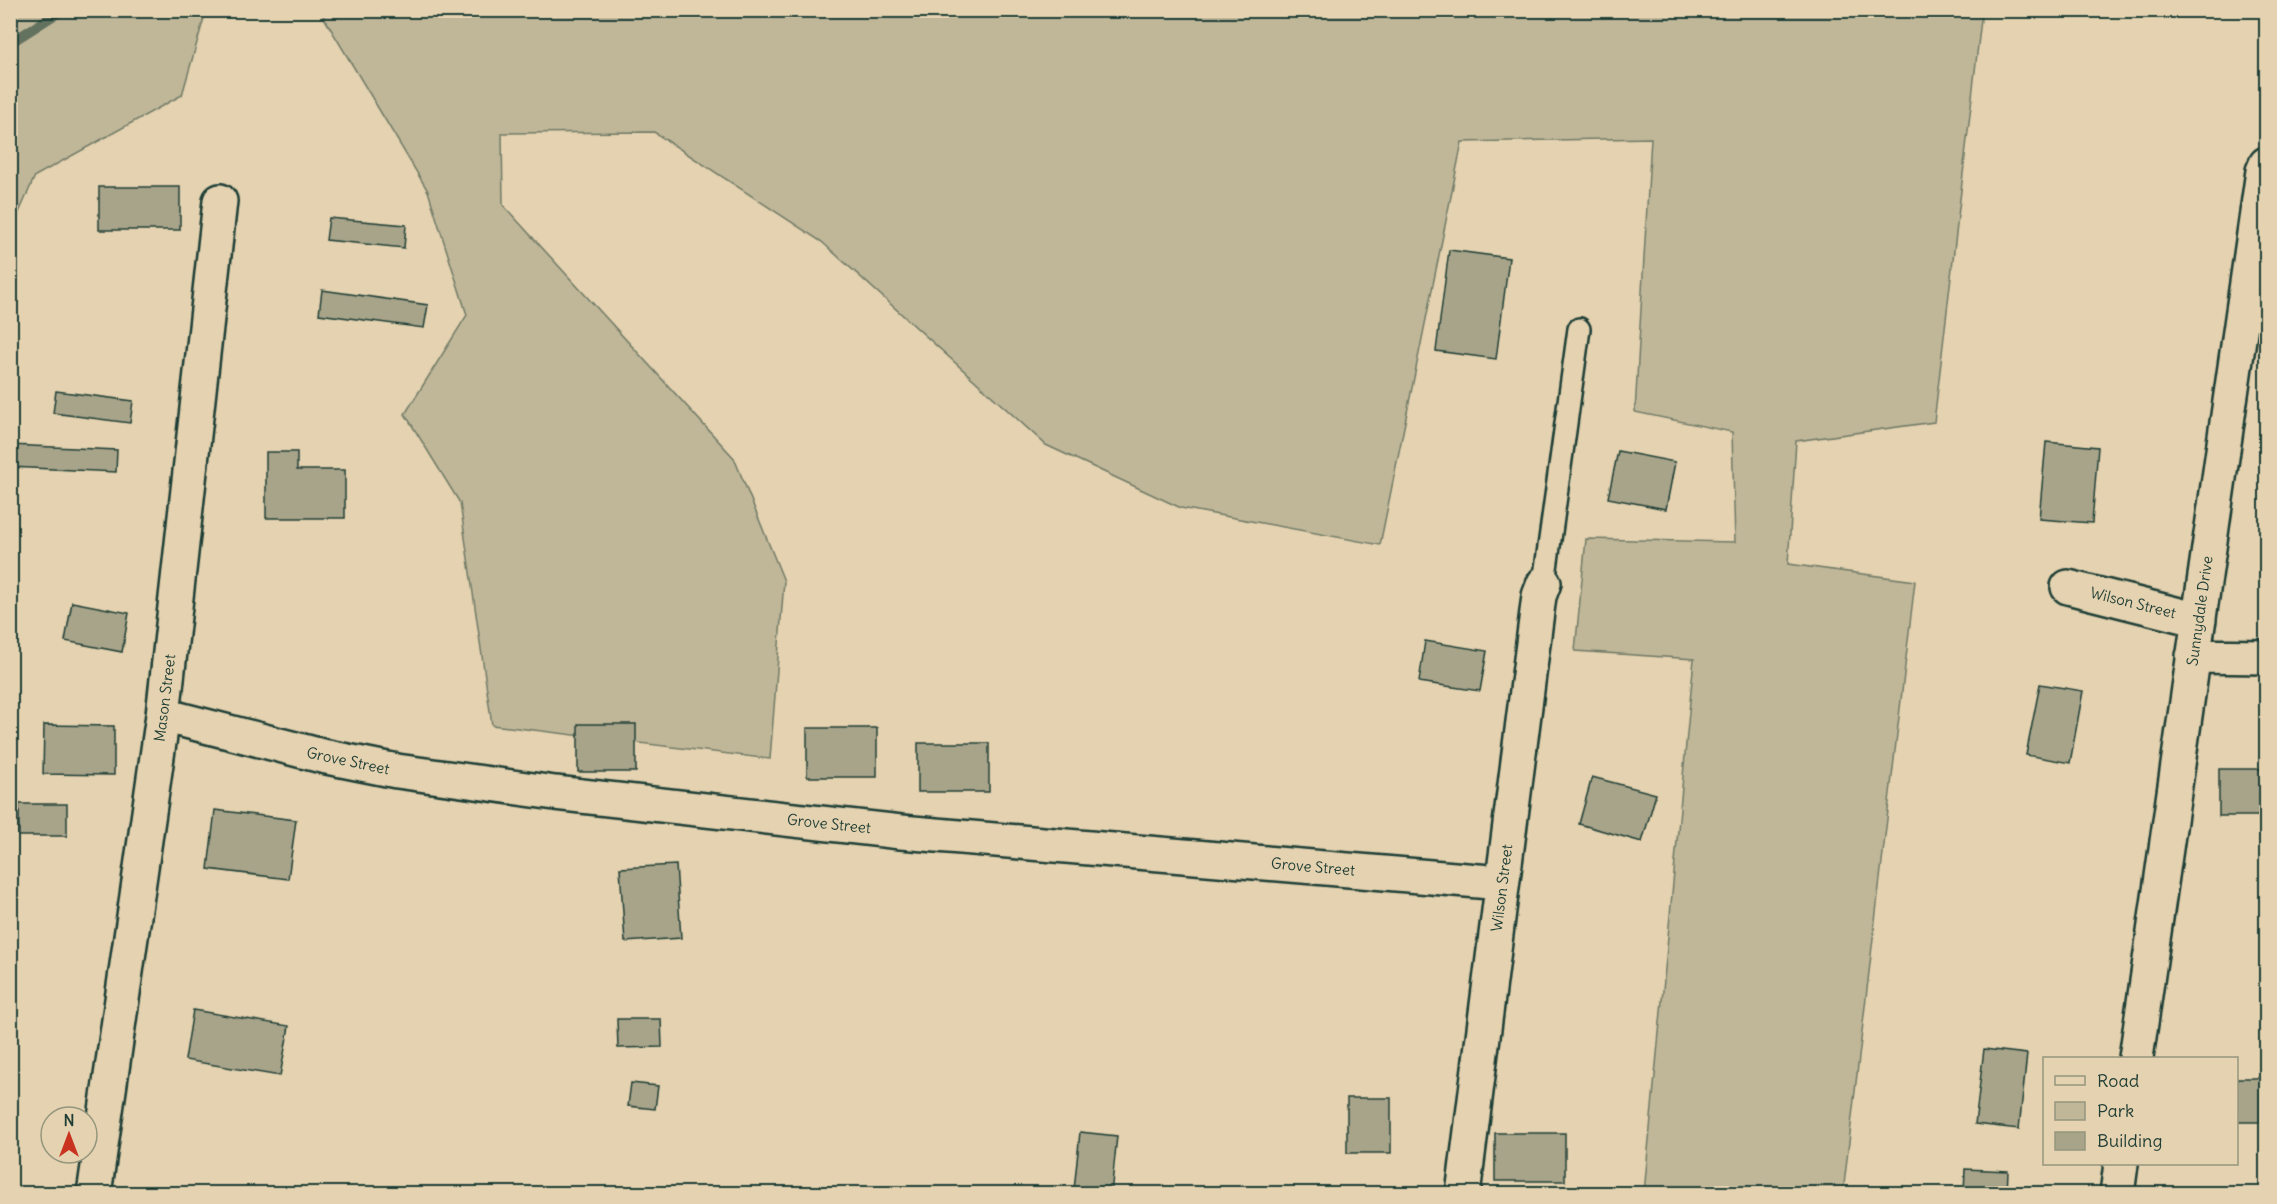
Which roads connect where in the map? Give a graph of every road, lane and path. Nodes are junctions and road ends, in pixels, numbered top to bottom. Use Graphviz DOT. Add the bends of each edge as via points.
graph roads {
  1 [pos="2266,164"];
  2 [pos="220,201"];
  3 [pos="1579,329"];
  4 [pos="1544,583"];
  5 [pos="2068,587"];
  6 [pos="2199,620"];
  7 [pos="2193,656"];
  8 [pos="2266,657"];
  9 [pos="164,715"];
  10 [pos="1502,883"];
  11 [pos="2136,1057"];
  12 [pos="2121,1165"];
  13 [pos="94,1194"];
  14 [pos="1463,1194"];
  15 [pos="2117,1194"];
  1 -- 6 [label="street, Sunnydale Drive"];
  2 -- 9 [label="street, Mason Street"];
  3 -- 4 [label="lane"];
  4 -- 10 [label="street, Wilson Street" via="1539,596"];
  5 -- 6 [label="street, Wilson Street"];
  6 -- 7 [label="street, Sunnydale Drive"];
  7 -- 8 [label="street"];
  7 -- 11 [label="street, Sunnydale Drive"];
  9 -- 10 [label="street, Grove Street" via="386,769 555,794 901,832"];
  9 -- 13 [label="street, Mason Street"];
  10 -- 14 [label="street, Wilson Street"];
  12 -- 15 [label="street"];
}
